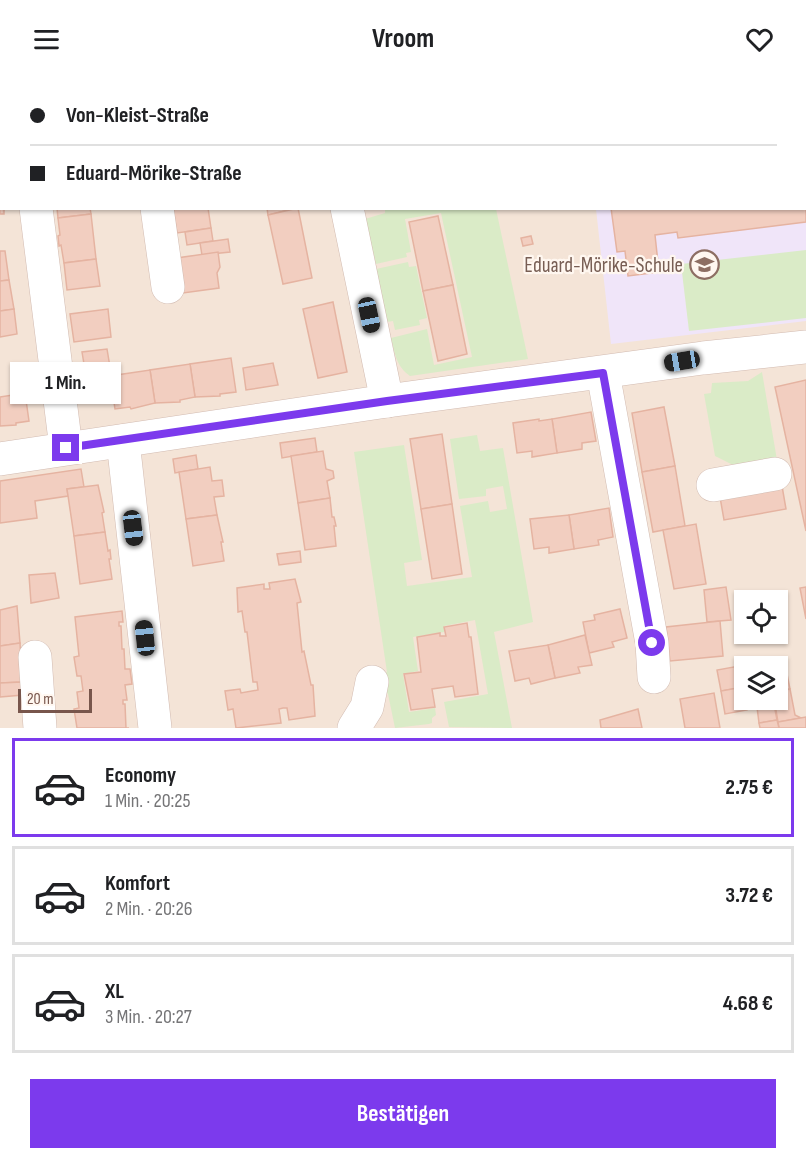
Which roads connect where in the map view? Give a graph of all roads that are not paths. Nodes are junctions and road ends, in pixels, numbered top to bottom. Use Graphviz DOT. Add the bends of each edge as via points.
graph roads {
  1 [pos="36,210"];
  2 [pos="157,210"];
  3 [pos="347,210"];
  4 [pos="168,287"];
  5 [pos="806,347"];
  6 [pos="603,373"];
  7 [pos="387,401"];
  8 [pos="123,441"];
  9 [pos="66,448"];
  10 [pos="0,459"];
  11 [pos="775,474"];
  12 [pos="712,485"];
  13 [pos="35,657"];
  14 [pos="654,677"];
  15 [pos="372,682"];
  16 [pos="40,728"];
  17 [pos="155,728"];
  18 [pos="354,728"];
  1 -- 9 [label="street"];
  2 -- 4 [label="street"];
  3 -- 7 [label="street"];
  5 -- 6 [label="street"];
  6 -- 7 [label="street"];
  6 -- 14 [label="street" via="652,643"];
  7 -- 8 [label="street"];
  8 -- 9 [label="street"];
  8 -- 17 [label="street"];
  9 -- 10 [label="street"];
  11 -- 12 [label="street"];
  13 -- 16 [label="street"];
  15 -- 18 [label="street" via="367,707"];
}
